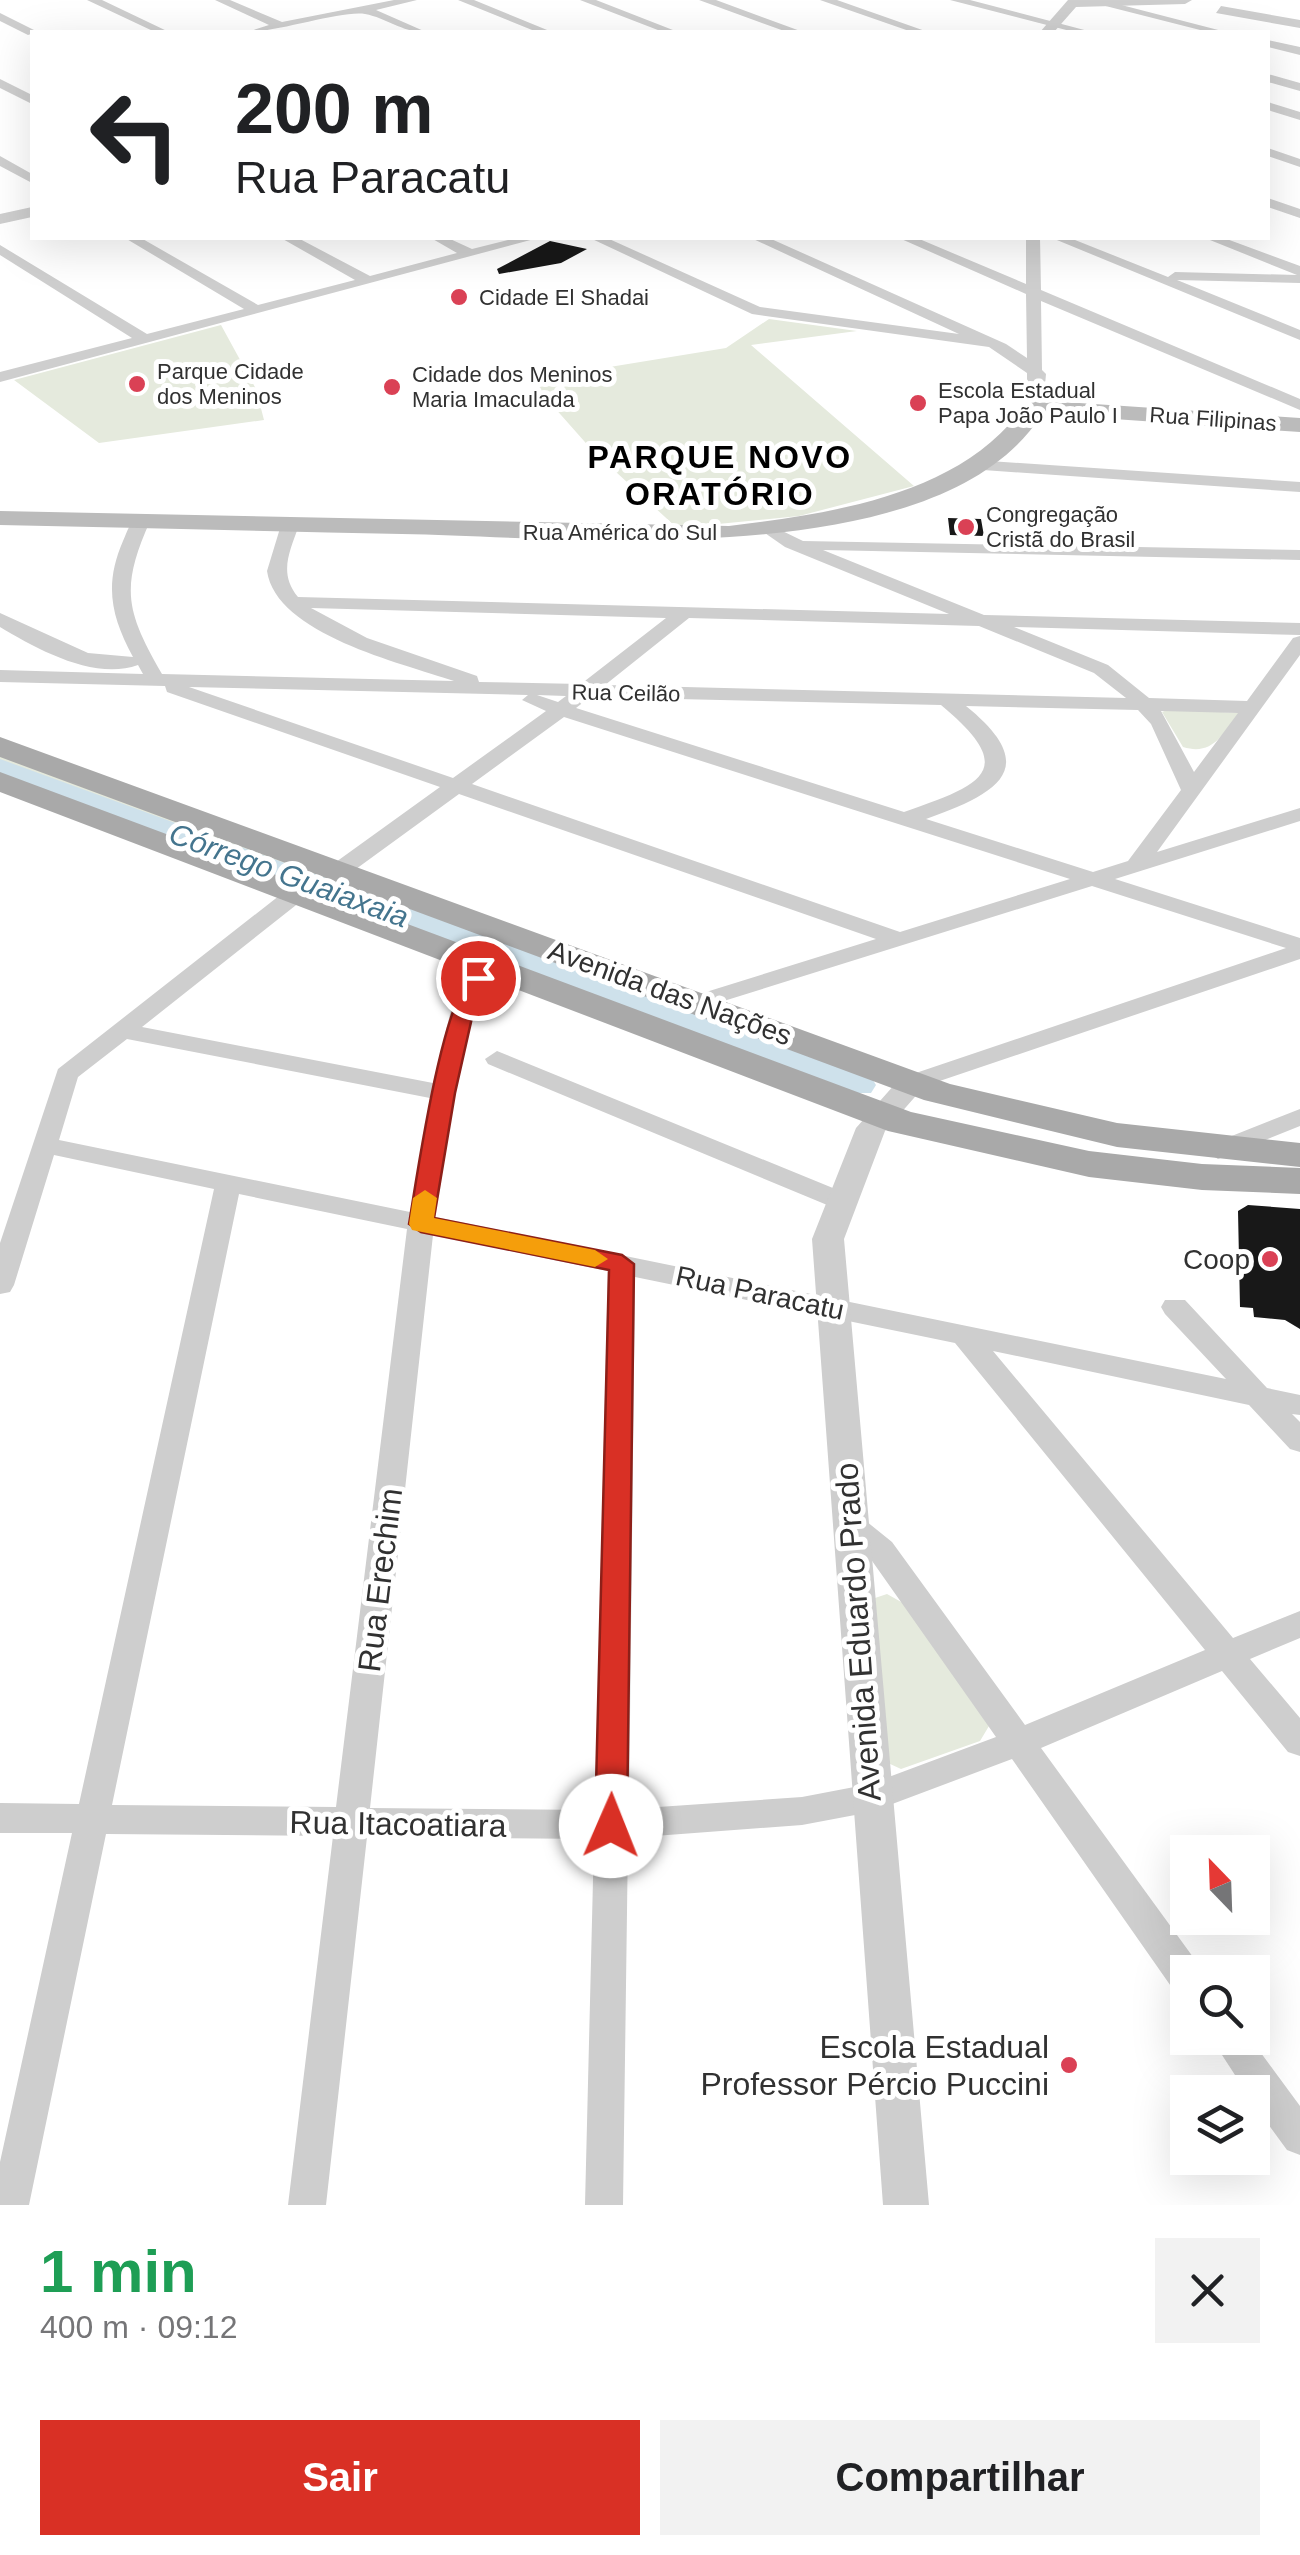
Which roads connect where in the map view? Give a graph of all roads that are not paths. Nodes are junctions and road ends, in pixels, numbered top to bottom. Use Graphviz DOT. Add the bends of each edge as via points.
graph roads {
  1 [pos="94,0"];
  2 [pos="221,0"];
  3 [pos="342,0"];
  4 [pos="411,0"];
  5 [pos="464,0"];
  6 [pos="586,0"];
  7 [pos="706,0"];
  8 [pos="826,0"];
  9 [pos="947,0"];
  10 [pos="956,0"];
  11 [pos="1083,1"];
  12 [pos="1180,1"];
  13 [pos="1242,1"];
  14 [pos="1201,5"];
  15 [pos="1126,6"];
  16 [pos="365,10"];
  17 [pos="1221,10"];
  18 [pos="0,16"];
  19 [pos="1300,22"];
  20 [pos="281,26"];
  21 [pos="159,30"];
  22 [pos="262,30"];
  23 [pos="290,30"];
  24 [pos="415,30"];
  25 [pos="541,30"];
  26 [pos="667,30"];
  27 [pos="791,30"];
  28 [pos="916,30"];
  29 [pos="1048,30"];
  30 [pos="1213,30"];
  31 [pos="30,31"];
  32 [pos="1270,44"];
  33 [pos="1300,51"];
  34 [pos="30,77"];
  35 [pos="1270,78"];
  36 [pos="0,83"];
  37 [pos="1300,86"];
  38 [pos="30,99"];
  39 [pos="1270,107"];
  40 [pos="1300,118"];
  41 [pos="1270,122"];
  42 [pos="1270,153"];
  43 [pos="0,160"];
  44 [pos="1300,163"];
  45 [pos="30,178"];
  46 [pos="1270,203"];
  47 [pos="30,212"];
  48 [pos="1300,214"];
  49 [pos="0,219"];
  50 [pos="135,240"];
  51 [pos="292,240"];
  52 [pos="442,240"];
  53 [pos="523,240"];
  54 [pos="601,240"];
  55 [pos="762,240"];
  56 [pos="911,240"];
  57 [pos="1033,240"];
  58 [pos="1065,240"];
  59 [pos="1217,240"];
  60 [pos="0,249"];
  61 [pos="469,253"];
  62 [pos="1300,271"];
  63 [pos="1150,274"];
  64 [pos="1300,279"];
  65 [pos="367,280"];
  66 [pos="1036,292"];
  67 [pos="255,309"];
  68 [pos="1300,334"];
  69 [pos="144,339"];
  70 [pos="997,345"];
  71 [pos="1037,353"];
  72 [pos="0,354"];
  73 [pos="24,370"];
  74 [pos="1038,374"];
  75 [pos="0,377"];
  76 [pos="1300,405"];
  77 [pos="1033,411"];
  78 [pos="1300,425"];
  79 [pos="975,465"];
  80 [pos="1300,487"];
  81 [pos="0,518"];
  82 [pos="141,522"];
  83 [pos="290,525"];
  84 [pos="768,529"];
  85 [pos="792,543"];
  86 [pos="1300,555"];
  87 [pos="290,602"];
  88 [pos="684,613"];
  89 [pos="0,618"];
  90 [pos="980,619"];
  91 [pos="1300,629"];
  92 [pos="1300,642"];
  93 [pos="71,653"];
  94 [pos="143,656"];
  95 [pos="0,676"];
  96 [pos="68,678"];
  97 [pos="156,680"];
  98 [pos="492,688"];
  99 [pos="584,692"];
  100 [pos="946,700"];
  101 [pos="1143,703"];
  102 [pos="1252,707"];
  103 [pos="563,708"];
  104 [pos="0,746"];
  105 [pos="454,786"];
  106 [pos="1192,790"];
  107 [pos="7,791"];
  108 [pos="1300,814"];
  109 [pos="904,820"];
  110 [pos="1136,865"];
  111 [pos="337,872"];
  112 [pos="1090,880"];
  113 [pos="297,893"];
  114 [pos="899,939"];
  115 [pos="1300,948"];
  116 [pos="490,967"];
  117 [pos="698,1002"];
  118 [pos="126,1031"];
  119 [pos="498,1059"];
  120 [pos="913,1082"];
  121 [pos="443,1093"];
  122 [pos="881,1114"];
  123 [pos="1300,1117"];
  124 [pos="1029,1136"];
  125 [pos="43,1144"];
  126 [pos="1218,1151"];
  127 [pos="1300,1154"];
  128 [pos="1300,1181"];
  129 [pos="228,1184"];
  130 [pos="841,1201"];
  131 [pos="421,1224"];
  132 [pos="622,1264"];
  133 [pos="0,1285"];
  134 [pos="1175,1306"];
  135 [pos="833,1309"];
  136 [pos="965,1336"];
  137 [pos="1259,1396"];
  138 [pos="1300,1405"];
  139 [pos="1300,1441"];
  140 [pos="850,1524"];
  141 [pos="1300,1624"];
  142 [pos="1228,1654"];
  143 [pos="1018,1742"];
  144 [pos="1300,1742"];
  145 [pos="871,1798"];
  146 [pos="93,1817"];
  147 [pos="0,1818"];
  148 [pos="351,1824"];
  149 [pos="611,1826"];
  150 [pos="1170,1955"];
  151 [pos="1241,2055"];
  152 [pos="1300,2137"];
  153 [pos="10,2205"];
  154 [pos="307,2205"];
  155 [pos="604,2205"];
  156 [pos="906,2205"];
  1 -- 21 [label="street"];
  2 -- 20 [label="street"];
  3 -- 16 [label="street"];
  4 -- 16 [label="street"];
  5 -- 25 [label="street"];
  6 -- 26 [label="street"];
  7 -- 27 [label="street"];
  8 -- 28 [label="street"];
  9 -- 29 [label="street"];
  10 -- 29 [label="street"];
  11 -- 15 [label="street"];
  11 -- 29 [label="street"];
  12 -- 14 [label="street"];
  12 -- 15 [label="street"];
  13 -- 17 [label="street" via="1240,8"];
  13 -- 19 [label="street"];
  14 -- 17 [label="street"];
  15 -- 30 [label="street"];
  16 -- 20 [label="street"];
  16 -- 24 [label="street"];
  17 -- 19 [label="street"];
  18 -- 31 [label="street"];
  20 -- 22 [label="street"];
  20 -- 23 [label="street"];
  32 -- 33 [label="street"];
  34 -- 36 [label="street"];
  35 -- 37 [label="street"];
  36 -- 38 [label="street"];
  39 -- 40 [label="street"];
  40 -- 41 [label="street"];
  42 -- 44 [label="street"];
  43 -- 45 [label="street"];
  46 -- 48 [label="street"];
  47 -- 49 [label="street"];
  50 -- 67 [label="street"];
  51 -- 65 [label="street"];
  52 -- 61 [label="street"];
  53 -- 61 [label="street"];
  54 -- 70 [label="street" via="756,311"];
  55 -- 70 [label="street"];
  56 -- 66 [label="street"];
  57 -- 66 [label="street"];
  58 -- 63 [label="street"];
  59 -- 62 [label="street"];
  60 -- 69 [label="street"];
  61 -- 65 [label="street"];
  63 -- 64 [label="street"];
  63 -- 68 [label="street"];
  65 -- 67 [label="street"];
  66 -- 71 [label="street"];
  66 -- 76 [label="street"];
  67 -- 69 [label="street"];
  69 -- 73 [label="street"];
  70 -- 71 [label="street"];
  70 -- 74 [label="street"];
  71 -- 74 [label="street"];
  72 -- 73 [label="street"];
  73 -- 75 [label="street"];
  74 -- 77 [label="street"];
  77 -- 78 [label="main road, Rua Filipinas"];
  77 -- 79 [label="main road, Rua América do Sul"];
  79 -- 80 [label="street"];
  79 -- 84 [label="main road, Rua América do Sul" via="896,500"];
  81 -- 82 [label="main road, Rua América do Sul"];
  82 -- 83 [label="main road, Rua América do Sul"];
  82 -- 94 [label="street" via="117,584"];
  83 -- 84 [label="main road, Rua América do Sul" via="682,535"];
  83 -- 87 [label="street" via="276,565"];
  84 -- 85 [label="street"];
  85 -- 86 [label="street"];
  85 -- 90 [label="street"];
  87 -- 88 [label="street"];
  87 -- 98 [label="street" via="341,633"];
  88 -- 90 [label="street"];
  88 -- 99 [label="street"];
  89 -- 93 [label="street"];
  90 -- 91 [label="street"];
  90 -- 101 [label="street" via="1082,659"];
  92 -- 102 [label="street"];
  93 -- 94 [label="street" via="112,665"];
  93 -- 96 [label="street" via="79,664"];
  94 -- 97 [label="street"];
  95 -- 96 [label="street, Rua Ceilão"];
  96 -- 97 [label="street, Rua Ceilão"];
  97 -- 98 [label="street, Rua Ceilão"];
  97 -- 105 [label="street"];
  98 -- 99 [label="street, Rua Ceilão"];
  98 -- 103 [label="street"];
  99 -- 100 [label="street, Rua Ceilão"];
  99 -- 103 [label="street"];
  100 -- 101 [label="street, Rua Ceilão"];
  100 -- 109 [label="street" via="988,732 999,763 980,788"];
  101 -- 102 [label="street, Rua Ceilão"];
  101 -- 106 [label="street" via="1166,732"];
  102 -- 106 [label="street"];
  103 -- 105 [label="street"];
  103 -- 109 [label="street"];
  104 -- 111 [label="main road, Avenida das Nações"];
  105 -- 111 [label="street"];
  105 -- 114 [label="street"];
  106 -- 110 [label="street"];
  107 -- 113 [label="main road, Avenida das Nações"];
  108 -- 110 [label="street"];
  109 -- 112 [label="street"];
  110 -- 112 [label="street"];
  111 -- 117 [label="main road, Avenida das Nações"];
  112 -- 114 [label="street"];
  112 -- 115 [label="street"];
  113 -- 116 [label="main road, Avenida das Nações"];
  113 -- 118 [label="street"];
  114 -- 117 [label="street"];
  115 -- 120 [label="street"];
  116 -- 121 [label="street, Rua Erechim" via="468,990"];
  116 -- 122 [label="main road, Avenida das Nações"];
  117 -- 120 [label="main road, Avenida das Nações"];
  118 -- 121 [label="street"];
  118 -- 125 [label="street" via="66,1074"];
  119 -- 130 [label="street"];
  120 -- 122 [label="street, Avenida Eduardo Prado"];
  120 -- 124 [label="main road, Avenida das Nações"];
  121 -- 131 [label="street, Rua Erechim"];
  122 -- 124 [label="main road, Avenida das Nações" via="969,1140"];
  122 -- 130 [label="street, Avenida Eduardo Prado"];
  123 -- 126 [label="street"];
  124 -- 126 [label="main road, Avenida das Nações"];
  124 -- 128 [label="main road, Avenida das Nações" via="1168,1173"];
  125 -- 129 [label="street, Rua Paracatu"];
  125 -- 133 [label="street"];
  126 -- 127 [label="main road, Avenida das Nações"];
  129 -- 131 [label="street, Rua Paracatu"];
  129 -- 146 [label="street"];
  130 -- 135 [label="street, Avenida Eduardo Prado" via="828,1239"];
  131 -- 132 [label="street, Rua Paracatu"];
  131 -- 148 [label="street, Rua Erechim"];
  132 -- 135 [label="street, Rua Paracatu"];
  132 -- 149 [label="street"];
  134 -- 137 [label="street"];
  135 -- 136 [label="street, Rua Paracatu"];
  135 -- 140 [label="street, Avenida Eduardo Prado"];
  136 -- 137 [label="street, Rua Paracatu"];
  136 -- 142 [label="street"];
  137 -- 138 [label="street, Rua Paracatu"];
  137 -- 139 [label="street"];
  140 -- 143 [label="street" via="881,1550"];
  140 -- 145 [label="street, Avenida Eduardo Prado"];
  141 -- 142 [label="street, Rua Itacoatiara"];
  142 -- 143 [label="street, Rua Itacoatiara"];
  142 -- 144 [label="street"];
  143 -- 145 [label="street, Rua Itacoatiara"];
  143 -- 150 [label="street"];
  145 -- 149 [label="street, Rua Itacoatiara"];
  145 -- 156 [label="street, Avenida Eduardo Prado"];
  146 -- 147 [label="street, Rua Itacoatiara"];
  146 -- 148 [label="street, Rua Itacoatiara"];
  146 -- 153 [label="street"];
  148 -- 149 [label="street, Rua Itacoatiara"];
  148 -- 154 [label="street, Rua Erechim"];
  149 -- 155 [label="street"];
  151 -- 152 [label="street"];
}
